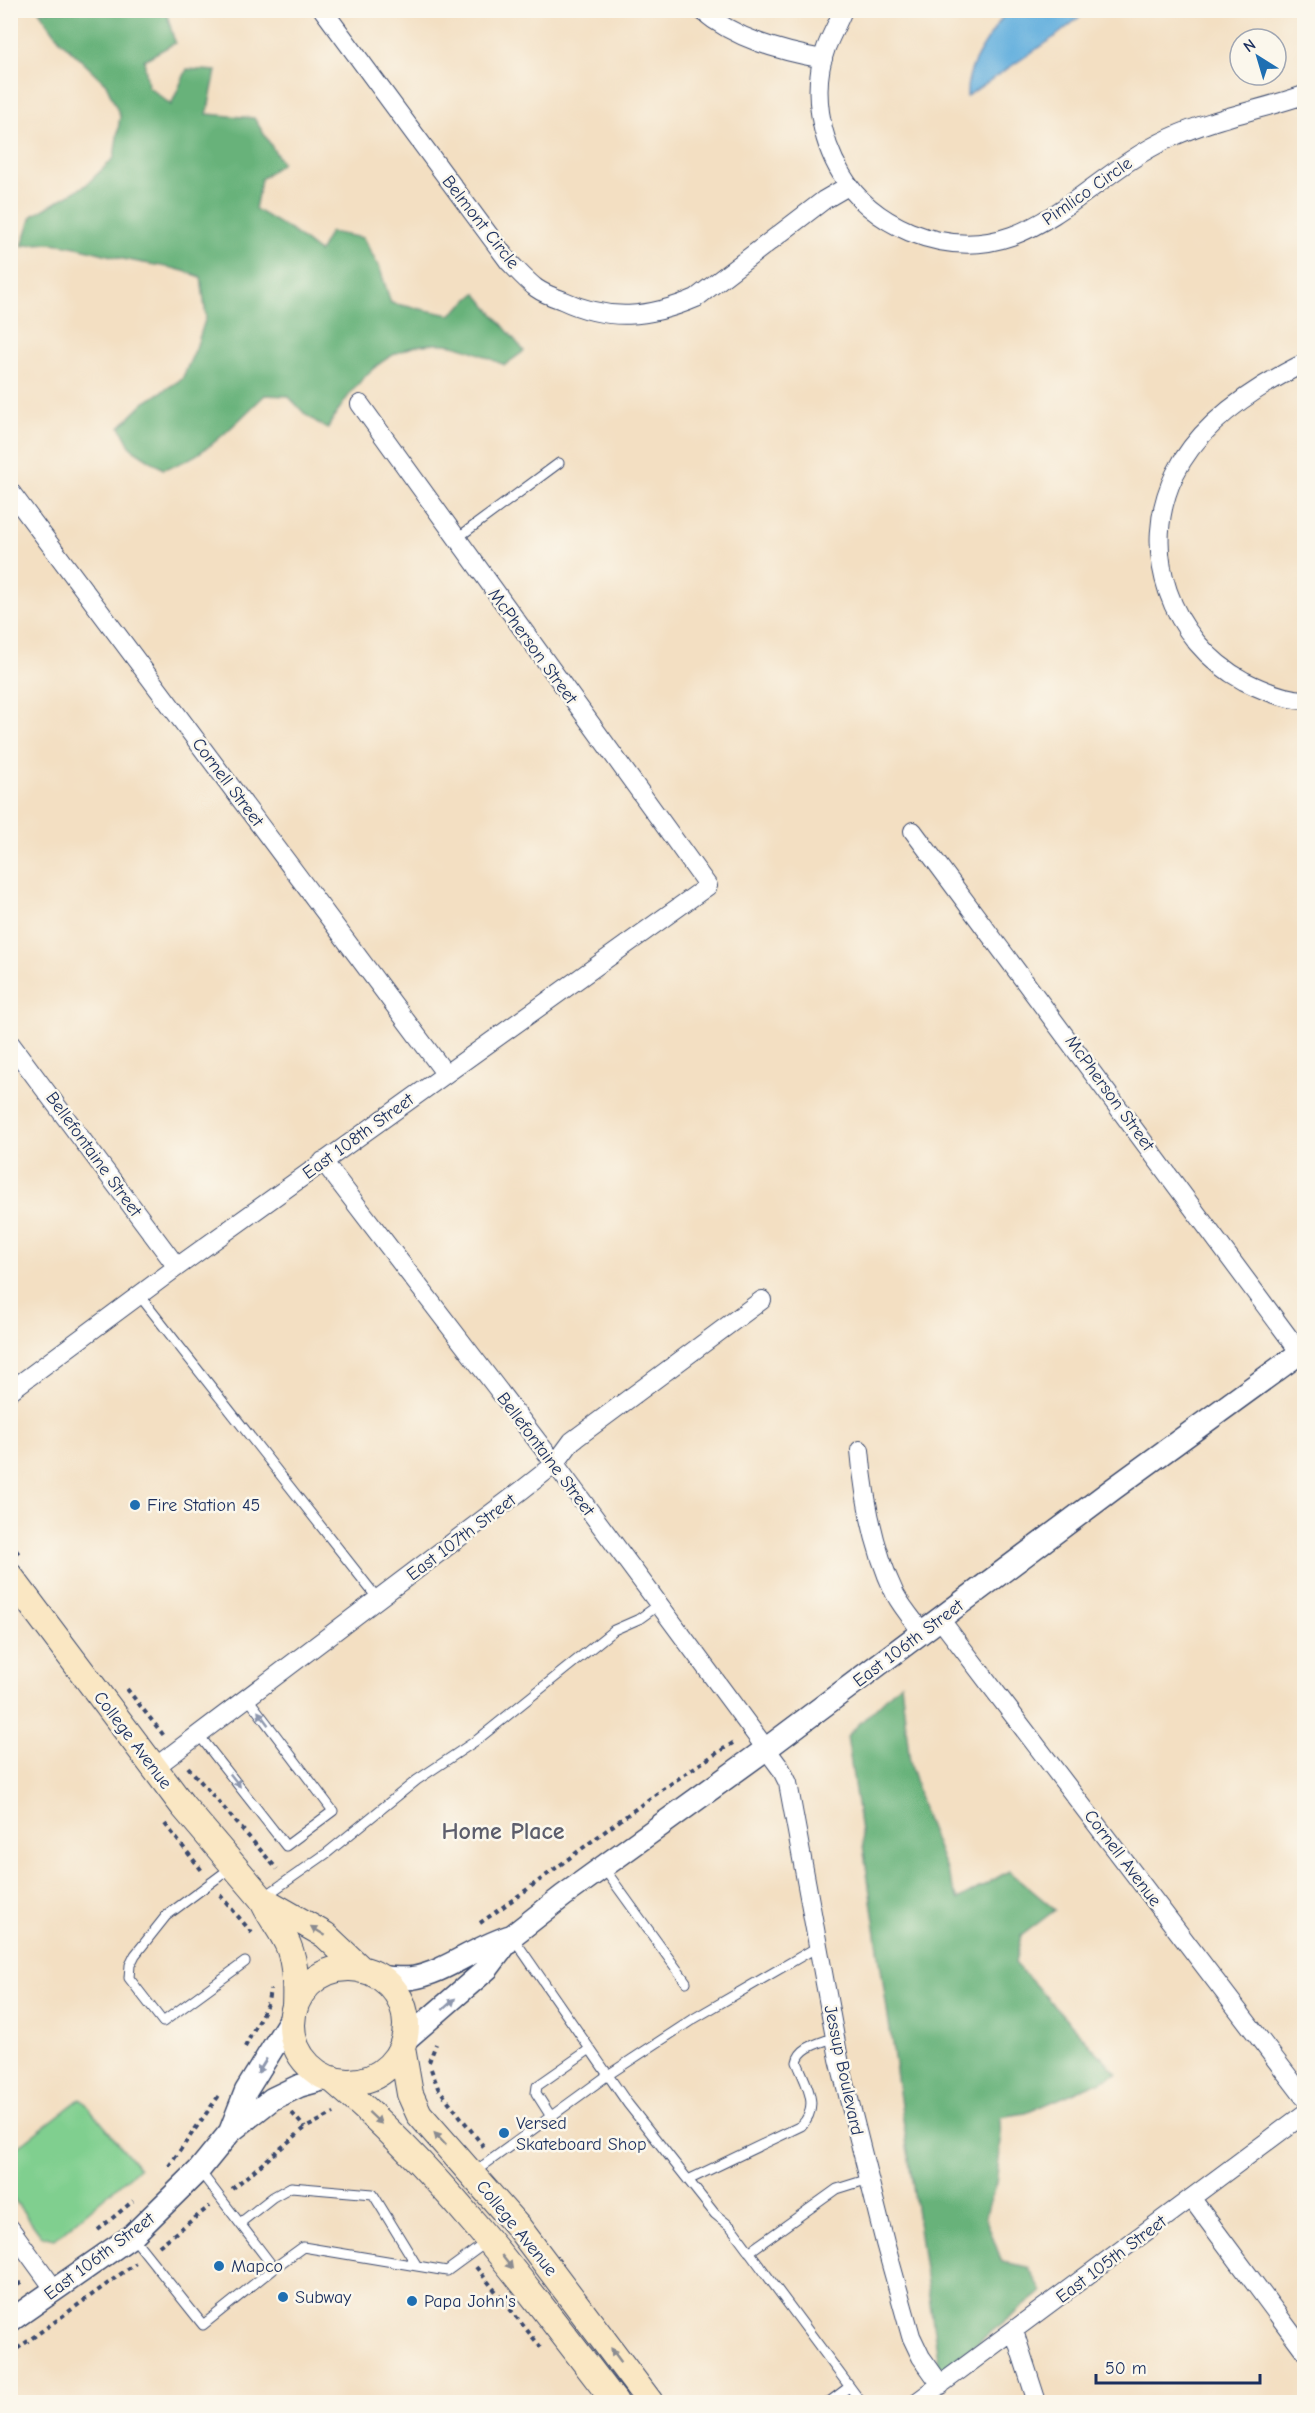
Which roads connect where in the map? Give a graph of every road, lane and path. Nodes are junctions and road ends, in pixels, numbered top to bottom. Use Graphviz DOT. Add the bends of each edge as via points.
graph roads {
  1 [pos="322,10"];
  2 [pos="701,10"];
  3 [pos="843,10"];
  4 [pos="823,59"];
  5 [pos="1305,95"];
  6 [pos="848,186"];
  7 [pos="1305,363"];
  8 [pos="360,404"];
  9 [pos="559,463"];
  10 [pos="10,491"];
  11 [pos="456,539"];
  12 [pos="1305,700"];
  13 [pos="913,831"];
  14 [pos="708,886"];
  15 [pos="10,1043"];
  16 [pos="446,1073"];
  17 [pos="323,1161"];
  18 [pos="177,1267"];
  19 [pos="139,1295"];
  20 [pos="762,1300"];
  21 [pos="1303,1353"];
  22 [pos="10,1392"];
  23 [pos="860,1450"];
  24 [pos="555,1464"];
  25 [pos="10,1576"];
  26 [pos="378,1599"];
  27 [pos="660,1604"];
  28 [pos="931,1625"];
  29 [pos="247,1697"];
  30 [pos="753,1730"];
  31 [pos="198,1734"];
  32 [pos="766,1749"];
  33 [pos="154,1768"];
  34 [pos="233,1866"];
  35 [pos="603,1867"];
  36 [pos="262,1899"];
  37 [pos="476,1926"];
  38 [pos="512,1936"];
  39 [pos="819,1946"];
  40 [pos="245,1962"];
  41 [pos="370,1973"];
  42 [pos="271,1980"];
  43 [pos="686,1982"];
  44 [pos="294,2012"];
  45 [pos="835,2037"];
  46 [pos="403,2045"];
  47 [pos="590,2049"];
  48 [pos="243,2051"];
  49 [pos="608,2075"];
  50 [pos="330,2079"];
  51 [pos="221,2091"];
  52 [pos="1305,2097"];
  53 [pos="344,2112"];
  54 [pos="1305,2114"];
  55 [pos="550,2115"];
  56 [pos="230,2132"];
  57 [pos="168,2168"];
  58 [pos="199,2170"];
  59 [pos="472,2173"];
  60 [pos="869,2179"];
  61 [pos="688,2180"];
  62 [pos="140,2195"];
  63 [pos="221,2198"];
  64 [pos="1192,2199"];
  65 [pos="240,2223"];
  66 [pos="10,2228"];
  67 [pos="94,2233"];
  68 [pos="132,2236"];
  69 [pos="489,2240"];
  70 [pos="749,2252"];
  71 [pos="147,2255"];
  72 [pos="417,2266"];
  73 [pos="274,2268"];
  74 [pos="40,2270"];
  75 [pos="10,2290"];
  76 [pos="55,2290"];
  77 [pos="10,2321"];
  78 [pos="1014,2331"];
  79 [pos="1305,2350"];
  80 [pos="10,2354"];
  81 [pos="941,2385"];
  82 [pos="849,2387"];
  83 [pos="615,2403"];
  84 [pos="650,2403"];
  85 [pos="829,2403"];
  86 [pos="861,2403"];
  87 [pos="917,2403"];
  88 [pos="1037,2403"];
  1 -- 6 [label="street, Belmont Circle" via="509,262 538,289 580,308 636,317 696,298"];
  2 -- 4 [label="street" via="733,33 793,54"];
  3 -- 4 [label="street, Pimlico Circle"];
  4 -- 6 [label="street, Pimlico Circle" via="819,94 822,118 833,160"];
  5 -- 6 [label="street, Pimlico Circle" via="1222,118 1170,138 1133,159 1043,223 993,242 964,243 921,236 885,219"];
  7 -- 12 [label="street" via="1278,376 1234,408 1188,451 1167,494 1159,535 1163,579 1182,621 1201,648 1232,674 1259,688"];
  8 -- 11 [label="street, McPherson Street"];
  9 -- 11 [label="lane"];
  10 -- 16 [label="street, Cornell Street"];
  11 -- 14 [label="street, McPherson Street"];
  13 -- 21 [label="street, McPherson Street"];
  14 -- 16 [label="street, East 108th Street"];
  15 -- 18 [label="street, Bellefontaine Street"];
  16 -- 17 [label="street, East 108th Street"];
  17 -- 18 [label="street, East 108th Street"];
  17 -- 24 [label="street, Bellefontaine Street"];
  18 -- 19 [label="street, East 108th Street"];
  19 -- 22 [label="street, East 108th Street"];
  19 -- 26 [label="lane"];
  20 -- 24 [label="street, East 107th Street" via="572,1441"];
  21 -- 28 [label="street, East 106th Street"];
  23 -- 28 [label="street" via="868,1510 885,1568 897,1597"];
  24 -- 26 [label="street, East 107th Street"];
  24 -- 27 [label="street, Bellefontaine Street"];
  25 -- 33 [label="main road, College Avenue"];
  26 -- 29 [label="street, East 107th Street"];
  27 -- 30 [label="street, Bellefontaine Street"];
  27 -- 36 [label="lane" via="614,1630 477,1740 417,1780 327,1853"];
  28 -- 32 [label="street, East 106th Street"];
  28 -- 52 [label="street, Cornell Avenue"];
  29 -- 31 [label="street, East 107th Street"];
  31 -- 29 [label="lane, one-way" via="286,1846 333,1810"];
  30 -- 32 [label="street, Bellefontaine Street"];
  30 -- 37 [label="path" via="705,1760"];
  31 -- 33 [label="street, East 107th Street"];
  32 -- 35 [label="street, East 106th Street"];
  32 -- 39 [label="street, Jessup Boulevard" via="788,1783"];
  33 -- 34 [label="main road, College Avenue"];
  34 -- 36 [label="main road, College Avenue"];
  34 -- 40 [label="lane" via="166,1916 135,1955 129,1978 163,2022"];
  35 -- 38 [label="street, East 106th Street"];
  35 -- 43 [label="lane"];
  41 -- 36 [label="main road, College Avenue, one-way" via="325,1935"];
  36 -- 44 [label="main road, College Avenue" via="288,1944 297,1983"];
  38 -- 41 [label="street, East 106th Street" via="413,1978"];
  46 -- 38 [label="street, East 106th Street, one-way" via="488,1968"];
  38 -- 47 [label="lane"];
  39 -- 45 [label="street, Jessup Boulevard"];
  39 -- 49 [label="lane" via="695,2018"];
  41 -- 44 [label="main road" via="345,1968 321,1975 302,1992"];
  41 -- 46 [label="main road" via="395,1992 400,2001 405,2021"];
  42 -- 48 [label="path" via="268,2002"];
  44 -- 50 [label="main road" via="293,2034 299,2053 311,2068"];
  44 -- 56 [label="street, East 106th Street, one-way" via="246,2091"];
  45 -- 60 [label="street, Jessup Boulevard"];
  45 -- 61 [label="lane" via="802,2051 798,2057 813,2108 801,2126"];
  46 -- 50 [label="main road" via="391,2063 373,2076 350,2082"];
  59 -- 46 [label="main road, College Avenue, one-way" via="413,2103"];
  47 -- 49 [label="lane"];
  47 -- 55 [label="lane" via="537,2086 536,2093"];
  49 -- 55 [label="lane"];
  49 -- 61 [label="lane"];
  50 -- 56 [label="street, East 106th Street" via="282,2093"];
  50 -- 69 [label="main road, College Avenue, one-way" via="399,2142"];
  51 -- 57 [label="path"];
  53 -- 63 [label="path" via="330,2113 305,2128"];
  54 -- 64 [label="street, East 105th Street"];
  55 -- 59 [label="lane"];
  56 -- 58 [label="street, East 106th Street"];
  58 -- 63 [label="lane"];
  58 -- 68 [label="street, East 106th Street"];
  84 -- 59 [label="main road, College Avenue, one-way" via="562,2283"];
  60 -- 70 [label="lane" via="837,2189"];
  60 -- 81 [label="street, Jessup Boulevard" via="911,2336"];
  61 -- 70 [label="lane"];
  62 -- 67 [label="path"];
  63 -- 65 [label="lane"];
  63 -- 71 [label="path"];
  64 -- 78 [label="street, East 105th Street"];
  64 -- 79 [label="street"];
  65 -- 72 [label="lane" via="291,2187 373,2194"];
  65 -- 73 [label="lane"];
  66 -- 74 [label="street"];
  68 -- 71 [label="lane"];
  68 -- 76 [label="street, East 106th Street"];
  69 -- 72 [label="lane" via="447,2271"];
  69 -- 83 [label="main road, College Avenue, one-way"];
  70 -- 82 [label="lane"];
  71 -- 73 [label="lane" via="203,2325"];
  71 -- 80 [label="path"];
  72 -- 73 [label="lane" via="303,2247"];
  74 -- 75 [label="path"];
  74 -- 76 [label="street"];
  76 -- 77 [label="street, East 106th Street"];
  78 -- 81 [label="street, East 105th Street"];
  78 -- 88 [label="street"];
  81 -- 87 [label="street, East 105th Street"];
  82 -- 85 [label="lane"];
  82 -- 86 [label="lane"];
}
